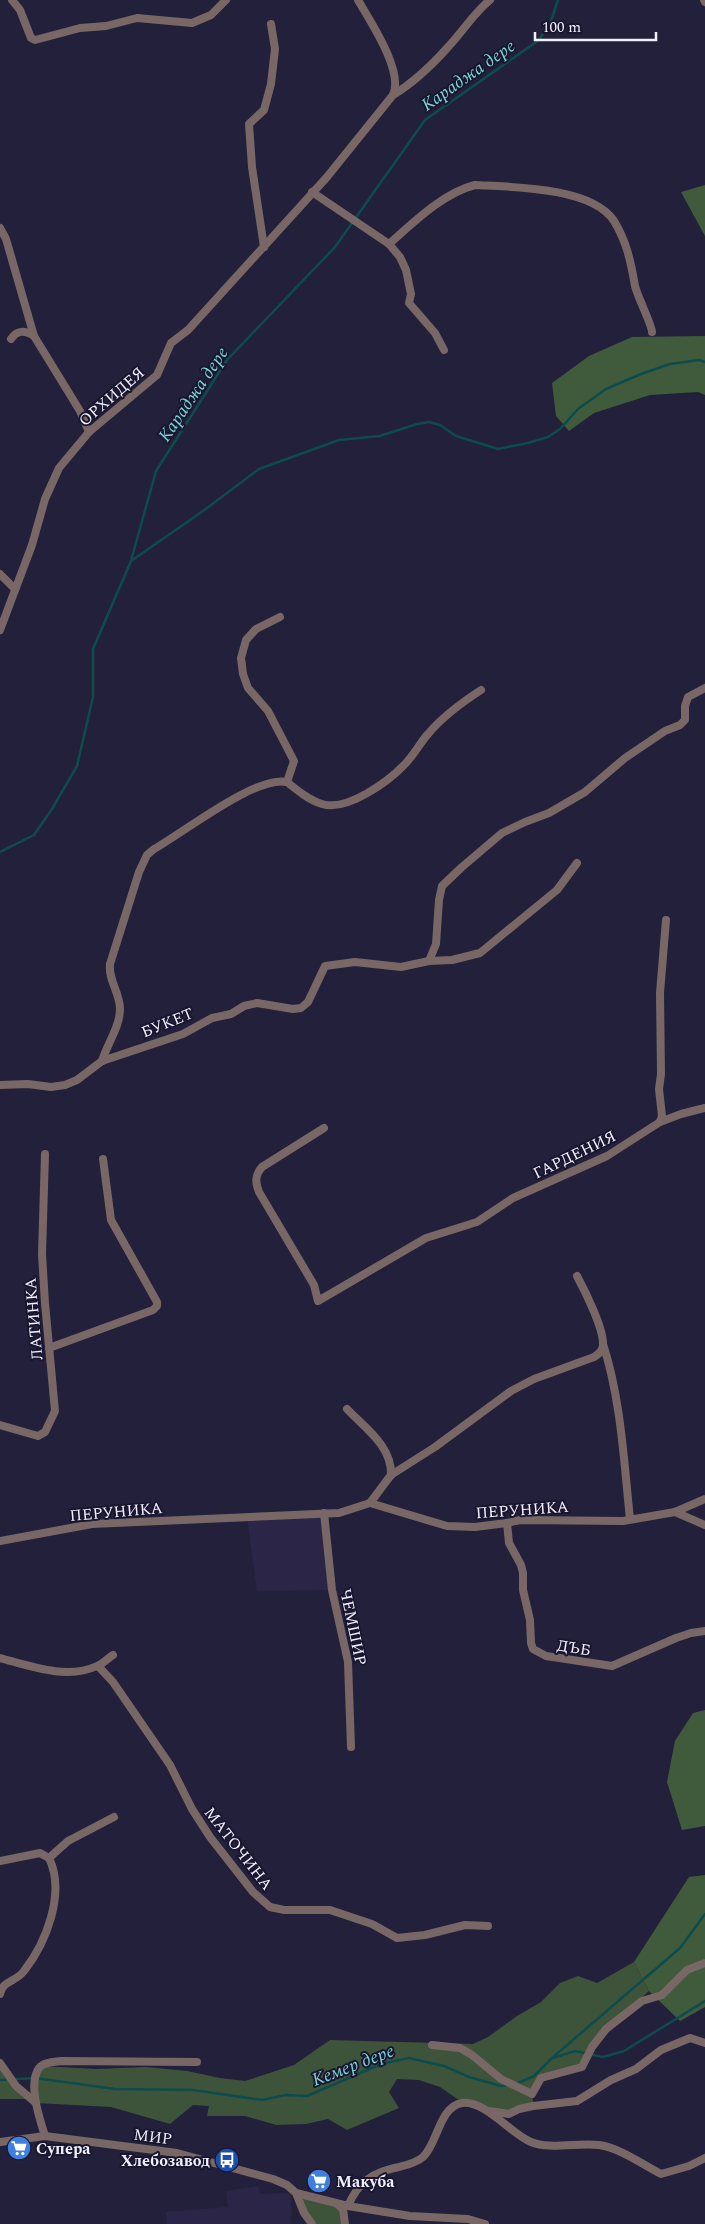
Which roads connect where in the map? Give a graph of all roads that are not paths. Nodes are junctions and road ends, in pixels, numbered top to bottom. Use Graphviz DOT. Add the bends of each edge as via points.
graph roads {
  1 [pos="12,0"];
  2 [pos="226,0"];
  3 [pos="358,0"];
  4 [pos="490,0"];
  5 [pos="271,24"];
  6 [pos="393,95"];
  7 [pos="312,192"];
  8 [pos="0,228"];
  9 [pos="389,244"];
  10 [pos="264,246"];
  11 [pos="652,332"];
  12 [pos="34,336"];
  13 [pos="11,339"];
  14 [pos="444,350"];
  15 [pos="89,432"];
  16 [pos="0,574"];
  17 [pos="15,589"];
  18 [pos="280,617"];
  19 [pos="0,630"];
  20 [pos="705,688"];
  21 [pos="480,690"];
  22 [pos="287,782"];
  23 [pos="577,863"];
  24 [pos="666,920"];
  25 [pos="429,961"];
  26 [pos="102,1061"];
  27 [pos="0,1085"];
  28 [pos="705,1108"];
  29 [pos="660,1122"];
  30 [pos="324,1128"];
  31 [pos="45,1154"];
  32 [pos="103,1159"];
  33 [pos="577,1276"];
  34 [pos="603,1344"];
  35 [pos="49,1348"];
  36 [pos="347,1408"];
  37 [pos="0,1425"];
  38 [pos="391,1475"];
  39 [pos="705,1499"];
  40 [pos="370,1503"];
  41 [pos="675,1512"];
  42 [pos="324,1514"];
  43 [pos="630,1519"];
  44 [pos="507,1523"];
  45 [pos="705,1525"];
  46 [pos="0,1541"];
  47 [pos="705,1631"];
  48 [pos="113,1655"];
  49 [pos="0,1658"];
  50 [pos="98,1666"];
  51 [pos="351,1747"];
  52 [pos="114,1817"];
  53 [pos="49,1858"];
  54 [pos="0,1861"];
  55 [pos="488,1926"];
  56 [pos="705,1963"];
  57 [pos="0,1994"];
  58 [pos="705,2042"];
  59 [pos="432,2045"];
  60 [pos="197,2062"];
  61 [pos="0,2063"];
  62 [pos="532,2094"];
  63 [pos="36,2103"];
  64 [pos="519,2109"];
  65 [pos="486,2111"];
  66 [pos="45,2136"];
  67 [pos="0,2142"];
  68 [pos="705,2158"];
  69 [pos="296,2193"];
  70 [pos="335,2202"];
  71 [pos="348,2206"];
  72 [pos="312,2224"];
  73 [pos="345,2224"];
  74 [pos="485,2224"];
  1 -- 2 [label="street" via="35,40 137,18 192,23 211,15"];
  3 -- 6 [label="street" via="379,36 393,71 396,84"];
  4 -- 6 [label="street, ОРХИДЕЯ" via="448,47"];
  5 -- 10 [label="street" via="275,48 271,84 264,110 249,124"];
  6 -- 7 [label="street, ОРХИДЕЯ"];
  7 -- 9 [label="street"];
  7 -- 10 [label="street, ОРХИДЕЯ"];
  8 -- 12 [label="street"];
  9 -- 11 [label="street" via="423,214 466,187 474,185 577,196 613,220 628,249 636,287"];
  9 -- 14 [label="street" via="406,270 410,303 435,333"];
  10 -- 15 [label="street, ОРХИДЕЯ" via="188,330 172,343 157,375"];
  12 -- 13 [label="street" via="21,332"];
  12 -- 15 [label="street" via="80,411"];
  15 -- 17 [label="street, ОРХИДЕЯ" via="52,480"];
  16 -- 17 [label="street"];
  17 -- 19 [label="street, ОРХИДЕЯ"];
  18 -- 22 [label="street" via="256,629 246,640 241,658 248,688 268,711 294,761"];
  20 -- 25 [label="street" via="688,697 685,720 680,725 665,731 625,758 585,792 549,813 502,833 442,886 436,944"];
  21 -- 22 [label="street" via="428,734 394,776 355,800 324,805"];
  22 -- 26 [label="street" via="280,780 260,786 222,806 147,856 110,964 120,1011"];
  23 -- 25 [label="street" via="557,890 480,953 452,960"];
  24 -- 29 [label="street" via="660,1001"];
  25 -- 26 [label="street, БУКЕТ" via="401,967 361,962 324,966 308,1002 301,1008 244,1006 183,1034"];
  26 -- 27 [label="street, БУКЕТ" via="78,1080 65,1085"];
  28 -- 29 [label="street, ГАРДЕНИЯ"];
  29 -- 30 [label="street, ГАРДЕНИЯ" via="607,1156 513,1198 477,1222 426,1238 318,1301 314,1285 259,1192 256,1178 262,1167"];
  31 -- 35 [label="street, ЛАТИНКА" via="42,1254"];
  32 -- 35 [label="street" via="111,1220 157,1306"];
  33 -- 34 [label="street" via="589,1297"];
  34 -- 38 [label="street" via="594,1358 534,1379 511,1392 436,1447"];
  34 -- 43 [label="street" via="620,1433"];
  35 -- 37 [label="street, ЛАТИНКА" via="55,1411 45,1432 38,1436"];
  36 -- 38 [label="street" via="380,1442 388,1456"];
  38 -- 40 [label="street"];
  39 -- 41 [label="street, ПЕРУНИКА"];
  40 -- 42 [label="street, ПЕРУНИКА" via="339,1513"];
  40 -- 44 [label="street, ПЕРУНИКА" via="447,1526"];
  41 -- 43 [label="street, ПЕРУНИКА"];
  41 -- 45 [label="street"];
  42 -- 46 [label="street, ПЕРУНИКА" via="92,1524"];
  42 -- 51 [label="street, ЧЕМШИР" via="332,1590 348,1662"];
  43 -- 44 [label="street, ПЕРУНИКА" via="520,1520"];
  44 -- 47 [label="street, ДЪБ" via="509,1543 523,1573 531,1643 538,1653 612,1666 676,1638"];
  48 -- 50 [label="street"];
  49 -- 50 [label="street" via="57,1671 72,1672"];
  50 -- 55 [label="street, МАТОЧИНА" via="170,1765 210,1837 253,1892 270,1907 330,1910 372,1924 397,1938 465,1925"];
  52 -- 53 [label="street" via="68,1841"];
  53 -- 54 [label="street" via="40,1853"];
  53 -- 57 [label="street" via="54,1874 51,1922 23,1973 4,1984"];
  56 -- 62 [label="street" via="687,1970 662,1995 642,2002 606,2029 579,2070 541,2078"];
  58 -- 64 [label="street" via="690,2038 661,2050 636,2069 577,2100"];
  59 -- 62 [label="street" via="460,2048 501,2079"];
  60 -- 63 [label="street" via="52,2062 41,2066 38,2071"];
  61 -- 63 [label="street" via="16,2086"];
  62 -- 64 [label="street"];
  63 -- 66 [label="street"];
  64 -- 65 [label="street" via="503,2115"];
  65 -- 68 [label="street" via="530,2142 599,2145 661,2174"];
  65 -- 71 [label="street" via="462,2103 451,2109 424,2156 413,2163 367,2178 358,2186"];
  66 -- 67 [label="street, МИР"];
  66 -- 69 [label="street, МИР" via="177,2153 273,2179"];
  69 -- 70 [label="street, МИР"];
  69 -- 72 [label="street"];
  70 -- 71 [label="street, МИР"];
  70 -- 73 [label="street" via="343,2209"];
  71 -- 74 [label="street, МИР" via="410,2216 468,2219"];
}
